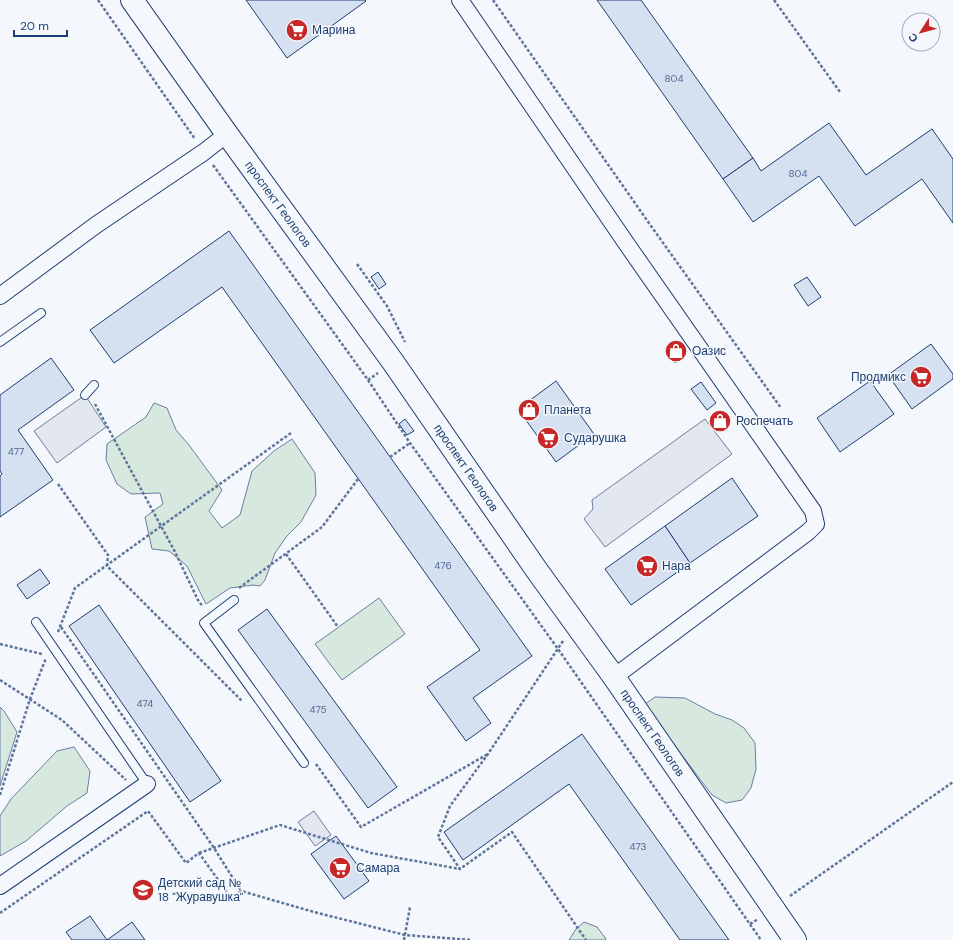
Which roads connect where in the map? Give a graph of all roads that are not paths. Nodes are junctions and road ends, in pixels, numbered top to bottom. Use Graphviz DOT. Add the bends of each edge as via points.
graph roads {
  1 [pos="132,0"];
  2 [pos="460,0"];
  3 [pos="227,134"];
  4 [pos="0,296"];
  5 [pos="41,313"];
  6 [pos="0,342"];
  7 [pos="234,600"];
  8 [pos="36,622"];
  9 [pos="614,678"];
  10 [pos="304,763"];
  11 [pos="142,788"];
  12 [pos="0,886"];
  13 [pos="795,940"];
  1 -- 3 [label="street, проспект Геологов"];
  2 -- 9 [label="street" via="814,511 816,524 808,532"];
  3 -- 4 [label="street" via="96,225"];
  3 -- 9 [label="street, проспект Геологов" via="393,362"];
  5 -- 6 [label="lane"];
  7 -- 10 [label="lane" via="204,623"];
  8 -- 11 [label="lane"];
  9 -- 13 [label="street, проспект Геологов"];
  11 -- 12 [label="street"];
}
